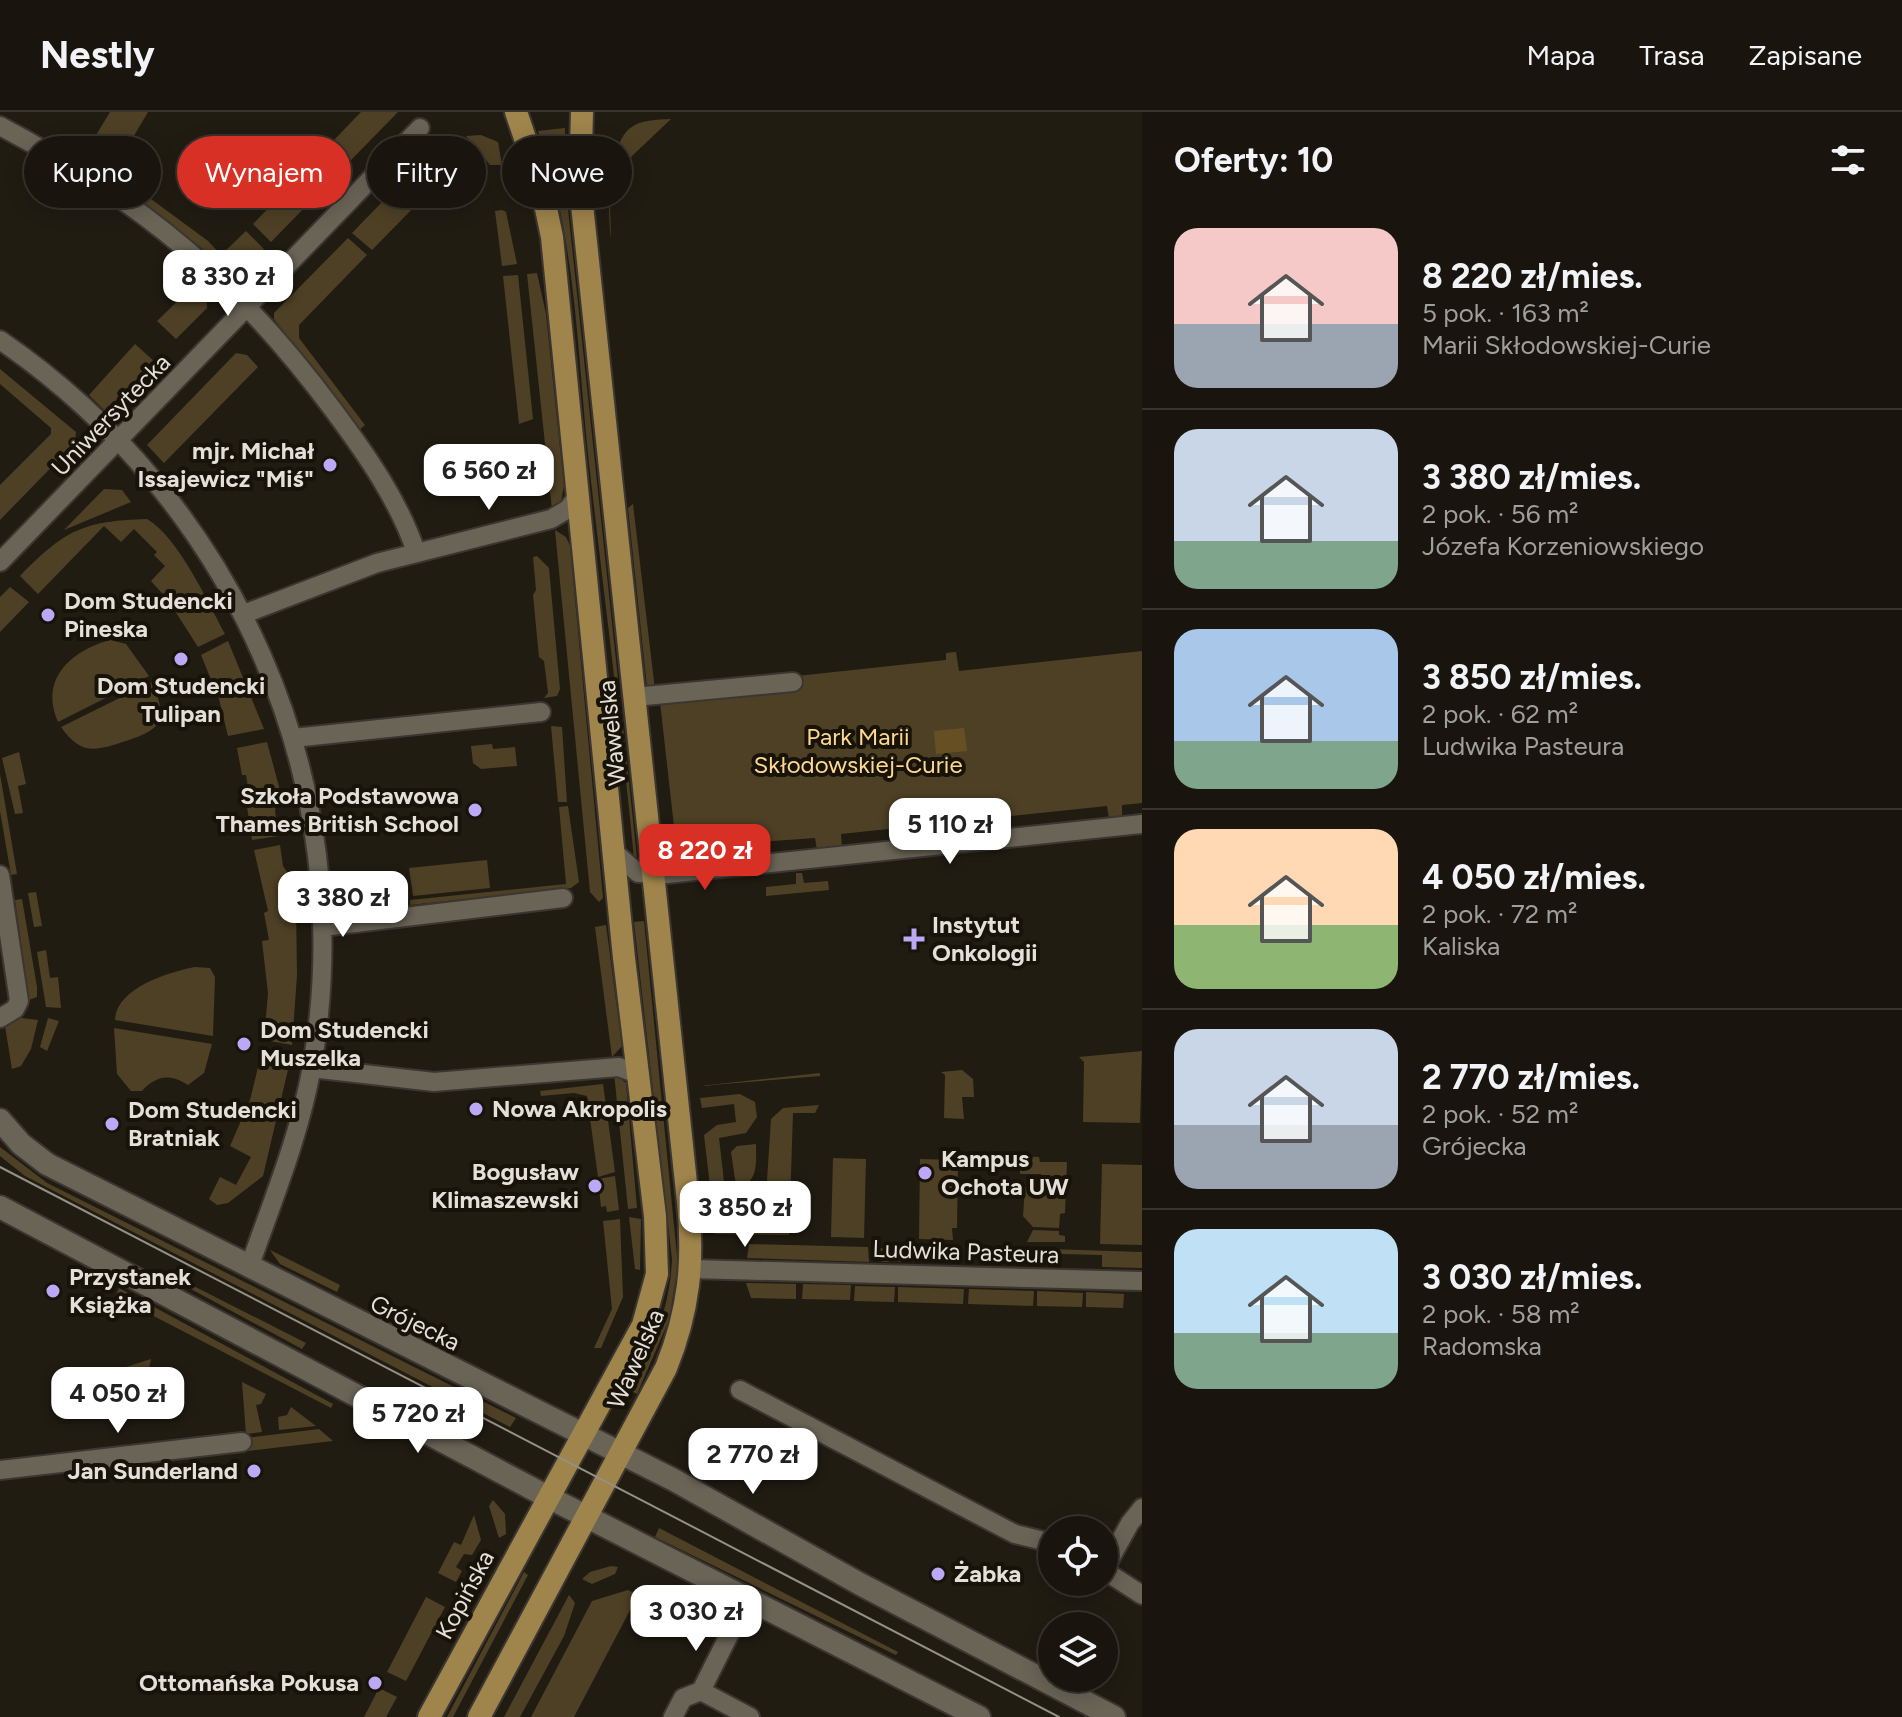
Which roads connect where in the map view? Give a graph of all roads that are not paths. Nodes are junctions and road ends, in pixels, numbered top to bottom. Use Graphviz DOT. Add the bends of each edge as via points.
graph roads {
  1 [pos="516,112"];
  2 [pos="582,112"];
  3 [pos="0,126"];
  4 [pos="420,128"];
  5 [pos="248,309"];
  6 [pos="0,340"];
  7 [pos="119,441"];
  8 [pos="578,496"];
  9 [pos="416,552"];
  10 [pos="0,562"];
  11 [pos="244,614"];
  12 [pos="793,682"];
  13 [pos="634,697"];
  14 [pos="541,712"];
  15 [pos="293,738"];
  16 [pos="1142,824"];
  17 [pos="614,852"];
  18 [pos="0,875"];
  19 [pos="653,875"];
  20 [pos="563,898"];
  21 [pos="322,927"];
  22 [pos="0,1018"];
  23 [pos="311,1068"];
  24 [pos="640,1075"];
  25 [pos="0,1120"];
  26 [pos="0,1207"];
  27 [pos="249,1268"];
  28 [pos="692,1269"];
  29 [pos="1142,1281"];
  30 [pos="740,1390"];
  31 [pos="583,1435"];
  32 [pos="242,1442"];
  33 [pos="621,1454"];
  34 [pos="0,1470"];
  35 [pos="548,1497"];
  36 [pos="1142,1508"];
  37 [pos="586,1517"];
  38 [pos="1038,1540"];
  39 [pos="1118,1545"];
  40 [pos="1118,1579"];
  41 [pos="1142,1595"];
  42 [pos="747,1599"];
  43 [pos="701,1691"];
  44 [pos="429,1717"];
  45 [pos="479,1717"];
  46 [pos="673,1717"];
  47 [pos="750,1717"];
  48 [pos="979,1717"];
  49 [pos="1114,1717"];
  1 -- 8 [label="main road, Wawelska" via="552,237"];
  2 -- 13 [label="main road, Wawelska" via="580,186"];
  3 -- 5 [label="street" via="59,157 143,213 214,270"];
  4 -- 5 [label="street, Uniwersytecka"];
  5 -- 7 [label="street, Uniwersytecka"];
  5 -- 9 [label="street" via="282,343 346,427 406,524"];
  6 -- 7 [label="street" via="53,378"];
  7 -- 10 [label="street, Uniwersytecka"];
  7 -- 11 [label="street" via="183,514"];
  8 -- 9 [label="street" via="551,519"];
  8 -- 17 [label="main road, Wawelska"];
  9 -- 11 [label="street"];
  11 -- 15 [label="street"];
  12 -- 13 [label="street"];
  13 -- 19 [label="main road, Wawelska"];
  14 -- 15 [label="street"];
  15 -- 21 [label="street" via="309,807"];
  16 -- 19 [label="street"];
  17 -- 19 [label="street" via="633,870"];
  17 -- 24 [label="main road, Wawelska"];
  18 -- 22 [label="street" via="18,987 16,1007"];
  19 -- 28 [label="main road, Wawelska"];
  20 -- 21 [label="street"];
  21 -- 23 [label="street"];
  23 -- 24 [label="street" via="434,1082 619,1067"];
  23 -- 27 [label="street" via="292,1144"];
  24 -- 31 [label="main road, Wawelska" via="657,1274 643,1325"];
  25 -- 27 [label="main road, Grójecka" via="47,1164"];
  26 -- 35 [label="main road"];
  27 -- 31 [label="main road, Grójecka"];
  28 -- 29 [label="street, Ludwika Pasteura"];
  28 -- 33 [label="main road, Wawelska" via="677,1341"];
  30 -- 38 [label="street" via="1015,1534"];
  31 -- 33 [label="main road, Grójecka"];
  31 -- 35 [label="main road, Wawelska"];
  32 -- 34 [label="street"];
  33 -- 37 [label="main road, Wawelska"];
  33 -- 49 [label="main road, Grójecka"];
  35 -- 37 [label="main road"];
  35 -- 44 [label="main road, Kopińska"];
  36 -- 39 [label="street"];
  37 -- 42 [label="main road"];
  37 -- 45 [label="main road"];
  40 -- 41 [label="street"];
  42 -- 43 [label="street"];
  42 -- 48 [label="main road"];
  43 -- 46 [label="street" via="683,1698"];
  43 -- 47 [label="street"];
}
